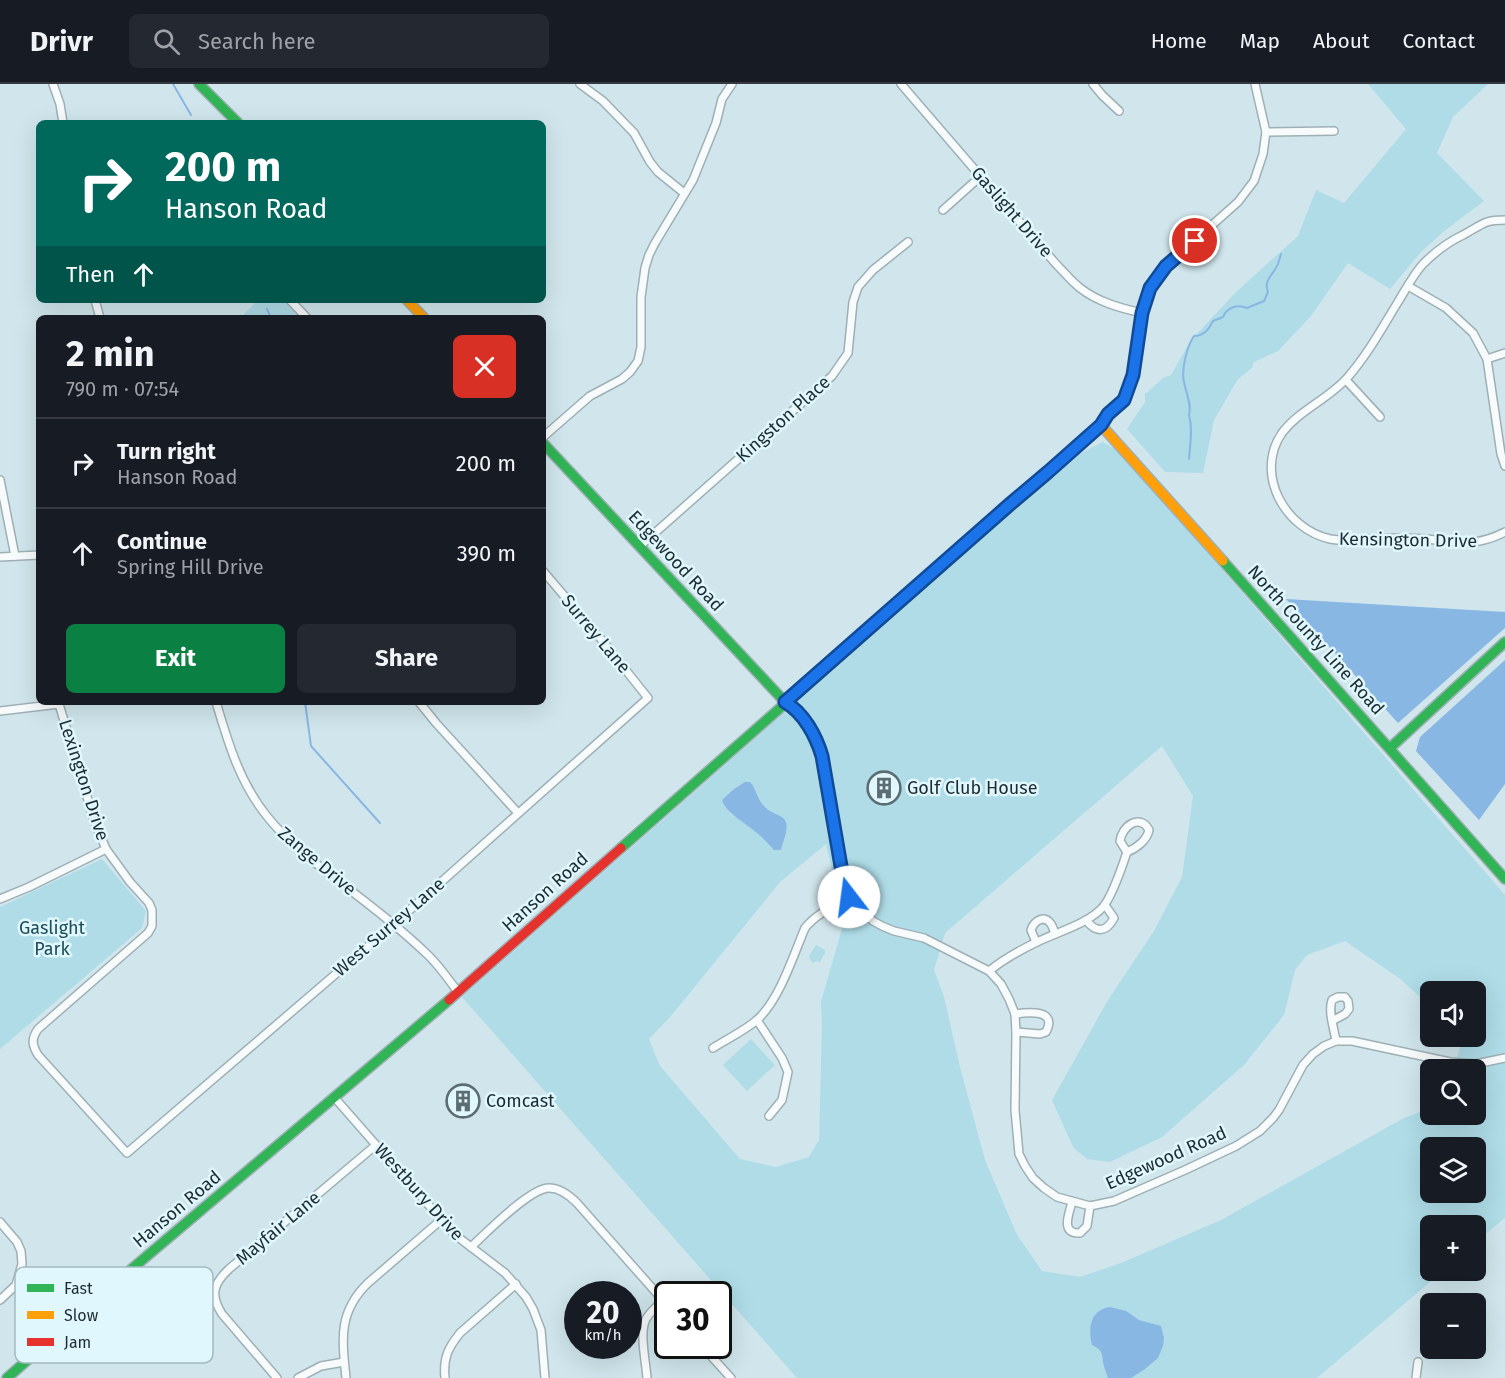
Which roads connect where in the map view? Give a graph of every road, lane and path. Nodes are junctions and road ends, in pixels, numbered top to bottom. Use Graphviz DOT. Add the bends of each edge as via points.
graph roads {
  1 [pos="53,84"];
  2 [pos="199,84"];
  3 [pos="580,84"];
  4 [pos="732,84"];
  5 [pos="901,84"];
  6 [pos="1092,84"];
  7 [pos="1255,84"];
  8 [pos="1119,111"];
  9 [pos="63,120"];
  10 [pos="235,120"];
  11 [pos="1334,131"];
  12 [pos="1266,132"];
  13 [pos="981,176"];
  14 [pos="684,193"];
  15 [pos="943,210"];
  16 [pos="1505,219"];
  17 [pos="909,242"];
  18 [pos="1408,286"];
  19 [pos="293,303"];
  20 [pos="410,303"];
  21 [pos="1142,313"];
  22 [pos="305,315"];
  23 [pos="421,315"];
  24 [pos="1505,353"];
  25 [pos="1487,359"];
  26 [pos="1346,380"];
  27 [pos="1380,417"];
  28 [pos="1101,425"];
  29 [pos="546,434"];
  30 [pos="546,445"];
  31 [pos="1505,466"];
  32 [pos="0,480"];
  33 [pos="1505,532"];
  34 [pos="639,547"];
  35 [pos="36,555"];
  36 [pos="15,556"];
  37 [pos="0,557"];
  38 [pos="546,575"];
  39 [pos="1505,642"];
  40 [pos="648,698"];
  41 [pos="785,702"];
  42 [pos="51,705"];
  43 [pos="59,705"];
  44 [pos="217,705"];
  45 [pos="421,705"];
  46 [pos="0,711"];
  47 [pos="1390,748"];
  48 [pos="518,813"];
  49 [pos="106,849"];
  50 [pos="1127,852"];
  51 [pos="1505,879"];
  52 [pos="849,897"];
  53 [pos="0,899"];
  54 [pos="1105,905"];
  55 [pos="1086,920"];
  56 [pos="394,924"];
  57 [pos="1055,934"];
  58 [pos="1036,942"];
  59 [pos="989,971"];
  60 [pos="458,992"];
  61 [pos="1015,1014"];
  62 [pos="757,1020"];
  63 [pos="1332,1021"];
  64 [pos="1016,1032"];
  65 [pos="1336,1041"];
  66 [pos="713,1048"];
  67 [pos="1505,1058"];
  68 [pos="334,1097"];
  69 [pos="769,1116"];
  70 [pos="376,1145"];
  71 [pos="127,1153"];
  72 [pos="1072,1202"];
  73 [pos="1090,1206"];
  74 [pos="441,1220"];
  75 [pos="0,1222"];
  76 [pos="471,1247"];
  77 [pos="21,1267"];
  78 [pos="134,1267"];
  79 [pos="516,1284"];
  80 [pos="15,1286"];
  81 [pos="654,1291"];
  82 [pos="0,1300"];
  83 [pos="654,1313"];
  84 [pos="714,1359"];
  85 [pos="344,1362"];
  86 [pos="1418,1362"];
  87 [pos="23,1363"];
  88 [pos="6,1378"];
  89 [pos="277,1378"];
  90 [pos="298,1378"];
  91 [pos="346,1378"];
  92 [pos="445,1378"];
  93 [pos="545,1378"];
  94 [pos="647,1378"];
  95 [pos="731,1378"];
  96 [pos="1416,1378"];
  1 -- 9 [label="street"];
  2 -- 10 [label="street"];
  3 -- 14 [label="street" via="634,133 658,172"];
  4 -- 14 [label="street" via="722,99 705,152"];
  5 -- 13 [label="street, Gaslight Drive"];
  6 -- 8 [label="street"];
  7 -- 12 [label="street"];
  11 -- 12 [label="street"];
  12 -- 21 [label="street" via="1254,181 1238,202 1166,266 1150,288"];
  13 -- 15 [label="street"];
  13 -- 21 [label="street, Gaslight Drive" via="1080,288 1108,304"];
  14 -- 29 [label="street" via="654,243 645,268 638,361 622,379 590,396"];
  16 -- 18 [label="street, Kensington Drive" via="1486,222 1447,243 1422,265"];
  17 -- 34 [label="street, Kingston Place" via="873,270 858,288 848,353 832,376"];
  18 -- 25 [label="street" via="1446,308 1473,333"];
  18 -- 26 [label="street, Kensington Drive" via="1367,354"];
  19 -- 22 [label="street"];
  20 -- 23 [label="street"];
  21 -- 28 [label="street" via="1128,392"];
  24 -- 25 [label="street"];
  25 -- 31 [label="street"];
  26 -- 27 [label="street"];
  26 -- 33 [label="street, Kensington Drive" via="1288,426 1277,443 1272,480 1288,512 1299,523 1329,539 1341,540 1393,538 1460,543 1485,541"];
  28 -- 41 [label="street, Hanson Road"];
  28 -- 47 [label="street, North County Line Road"];
  30 -- 34 [label="street, Edgewood Road"];
  32 -- 36 [label="street"];
  34 -- 41 [label="street, Edgewood Road"];
  35 -- 36 [label="street"];
  36 -- 37 [label="street"];
  38 -- 40 [label="street, Surrey Lane"];
  39 -- 47 [label="street"];
  40 -- 48 [label="street, West Surrey Lane"];
  41 -- 52 [label="street" via="794,706 807,723 822,756"];
  41 -- 60 [label="street, Hanson Road"];
  42 -- 46 [label="street, Lexington Drive"];
  43 -- 49 [label="street, Lexington Drive"];
  44 -- 56 [label="street, Zange Drive" via="235,761 270,821 286,840"];
  45 -- 48 [label="street"];
  47 -- 51 [label="street, North County Line Road"];
  48 -- 56 [label="street, West Surrey Lane"];
  49 -- 53 [label="street"];
  49 -- 71 [label="street, Lexington Drive" via="149,903 152,926 38,1029 32,1040 38,1055"];
  50 -- 50 [label="street" via="1148,837 1149,830 1139,821 1132,822 1120,834"];
  50 -- 54 [label="street"];
  52 -- 59 [label="street, Edgewood Road" via="882,926 924,938"];
  52 -- 62 [label="street" via="805,928 776,995"];
  54 -- 55 [label="street"];
  54 -- 55 [label="street" via="1114,918 1111,923 1097,930"];
  55 -- 57 [label="street"];
  56 -- 60 [label="street, Zange Drive"];
  56 -- 71 [label="street, West Surrey Lane"];
  57 -- 58 [label="street"];
  57 -- 58 [label="street" via="1050,922 1038,920 1031,930"];
  58 -- 59 [label="street"];
  59 -- 61 [label="street, Edgewood Road" via="1001,984"];
  60 -- 68 [label="street, Hanson Road"];
  61 -- 64 [label="street, Edgewood Road"];
  61 -- 64 [label="street" via="1043,1014 1049,1023 1046,1032 1040,1034"];
  62 -- 66 [label="street"];
  62 -- 69 [label="street" via="788,1072 782,1100"];
  63 -- 65 [label="street"];
  64 -- 72 [label="street, Edgewood Road" via="1019,1154 1044,1188"];
  65 -- 67 [label="street" via="1450,1062 1476,1064"];
  65 -- 73 [label="street, Edgewood Road" via="1312,1054 1279,1110 1260,1131 1131,1195"];
  68 -- 70 [label="street, Westbury Drive"];
  68 -- 78 [label="street, Hanson Road"];
  70 -- 74 [label="street, Westbury Drive"];
  70 -- 89 [label="street, Mayfair Lane" via="229,1269 214,1288 216,1306"];
  72 -- 73 [label="street, Edgewood Road"];
  72 -- 73 [label="street" via="1067,1222 1076,1234 1087,1226"];
  74 -- 76 [label="street, Westbury Drive"];
  74 -- 85 [label="street" via="357,1295 344,1323"];
  75 -- 77 [label="street" via="17,1242"];
  76 -- 79 [label="street, Westbury Drive"];
  76 -- 81 [label="street" via="530,1195 542,1189 556,1189 577,1203"];
  79 -- 92 [label="street" via="460,1333 446,1357"];
  79 -- 93 [label="street, Westbury Drive" via="541,1330"];
  80 -- 82 [label="street"];
  83 -- 94 [label="street" via="644,1326"];
  84 -- 95 [label="street"];
  85 -- 90 [label="street" via="321,1366"];
  85 -- 91 [label="street"];
  86 -- 96 [label="street"];
  87 -- 88 [label="street, Hanson Road"];
}
